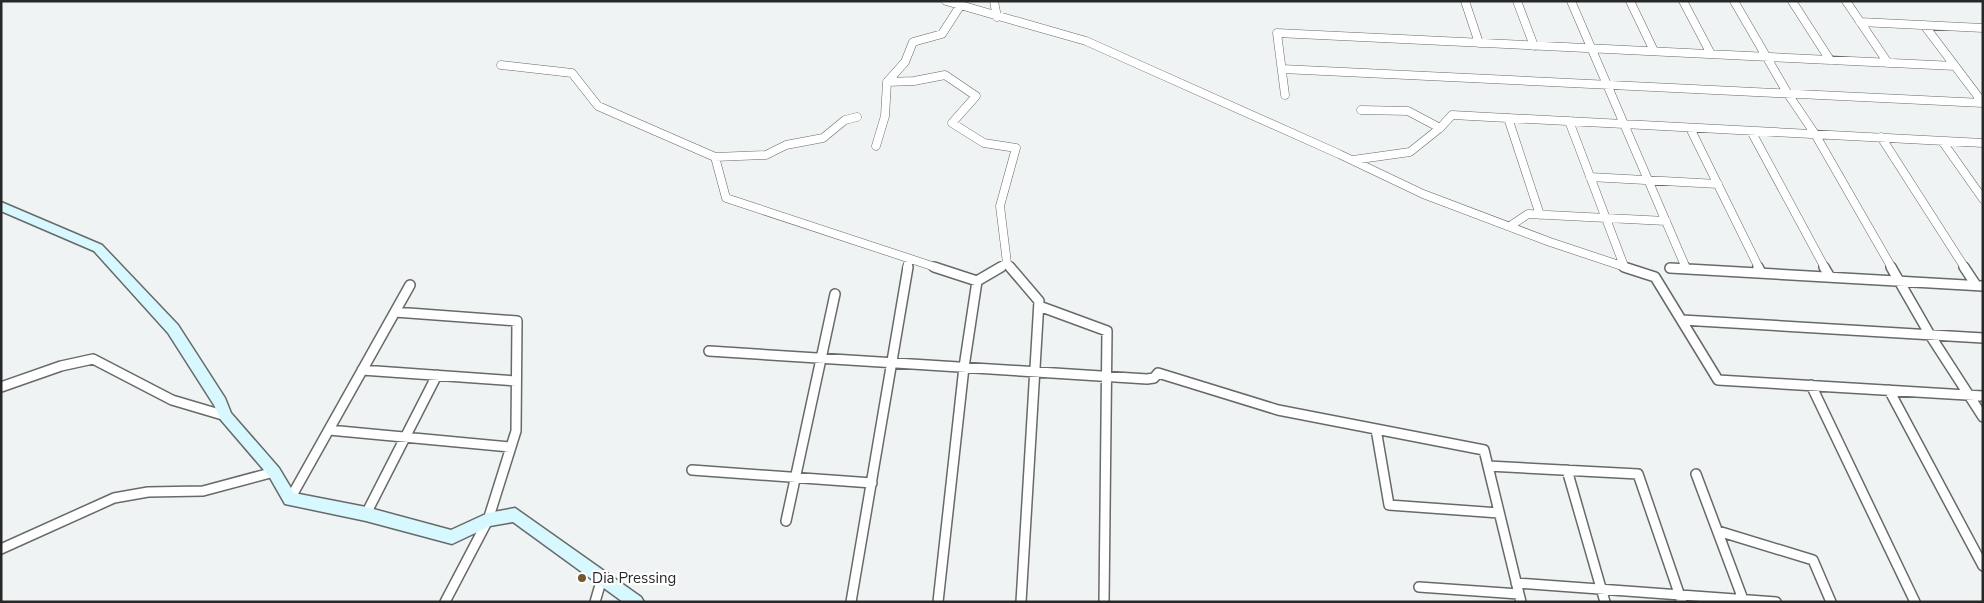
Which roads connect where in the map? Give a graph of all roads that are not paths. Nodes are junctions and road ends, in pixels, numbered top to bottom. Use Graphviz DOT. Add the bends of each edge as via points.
graph roads {
  1 [pos="946,1"];
  2 [pos="994,1"];
  3 [pos="1465,1"];
  4 [pos="1517,1"];
  5 [pos="1571,1"];
  6 [pos="1630,1"];
  7 [pos="1683,1"];
  8 [pos="1734,1"];
  9 [pos="1792,1"];
  10 [pos="1846,1"];
  11 [pos="960,6"];
  12 [pos="997,17"];
  13 [pos="1860,22"];
  14 [pos="1924,25"];
  15 [pos="1982,29"];
  16 [pos="1479,43"];
  17 [pos="1534,46"];
  18 [pos="1592,48"];
  19 [pos="1654,51"];
  20 [pos="1711,54"];
  21 [pos="1767,57"];
  22 [pos="1830,60"];
  23 [pos="1888,62"];
  24 [pos="501,65"];
  25 [pos="1955,66"];
  26 [pos="1282,69"];
  27 [pos="887,82"];
  28 [pos="1607,85"];
  29 [pos="1788,94"];
  30 [pos="1285,95"];
  31 [pos="1983,103"];
  32 [pos="1361,110"];
  33 [pos="857,117"];
  34 [pos="1508,118"];
  35 [pos="1569,121"];
  36 [pos="1624,124"];
  37 [pos="1440,128"];
  38 [pos="1690,128"];
  39 [pos="1751,131"];
  40 [pos="1815,134"];
  41 [pos="1881,137"];
  42 [pos="1942,140"];
  43 [pos="1983,142"];
  44 [pos="876,146"];
  45 [pos="715,157"];
  46 [pos="1352,160"];
  47 [pos="1590,177"];
  48 [pos="1648,180"];
  49 [pos="1718,184"];
  50 [pos="1979,187"];
  51 [pos="1983,199"];
  52 [pos="1,206"];
  53 [pos="1540,215"];
  54 [pos="1606,218"];
  55 [pos="1666,222"];
  56 [pos="1510,226"];
  57 [pos="909,258"];
  58 [pos="1007,263"];
  59 [pos="1624,266"];
  60 [pos="1670,268"];
  61 [pos="1686,269"];
  62 [pos="1761,273"];
  63 [pos="1830,277"];
  64 [pos="977,281"];
  65 [pos="1898,281"];
  66 [pos="410,285"];
  67 [pos="1980,286"];
  68 [pos="834,294"];
  69 [pos="1039,306"];
  70 [pos="395,312"];
  71 [pos="1682,320"];
  72 [pos="1930,335"];
  73 [pos="1983,338"];
  74 [pos="709,351"];
  75 [pos="821,358"];
  76 [pos="892,362"];
  77 [pos="964,367"];
  78 [pos="362,370"];
  79 [pos="1035,372"];
  80 [pos="437,375"];
  81 [pos="1107,376"];
  82 [pos="516,381"];
  83 [pos="1811,385"];
  84 [pos="1,387"];
  85 [pos="1889,390"];
  86 [pos="1969,395"];
  87 [pos="1983,396"];
  88 [pos="226,416"];
  89 [pos="1983,417"];
  90 [pos="1376,429"];
  91 [pos="328,430"];
  92 [pos="405,437"];
  93 [pos="510,448"];
  94 [pos="1488,466"];
  95 [pos="692,470"];
  96 [pos="1567,470"];
  97 [pos="274,472"];
  98 [pos="1696,474"];
  99 [pos="795,478"];
  100 [pos="872,483"];
  101 [pos="290,499"];
  102 [pos="1499,513"];
  103 [pos="366,514"];
  104 [pos="488,520"];
  105 [pos="786,522"];
  106 [pos="1718,531"];
  107 [pos="1,549"];
  108 [pos="1983,566"];
  109 [pos="602,578"];
  110 [pos="1419,587"];
  111 [pos="1602,589"];
  112 [pos="1519,593"];
  113 [pos="1680,598"];
  114 [pos="1744,601"];
  115 [pos="445,602"];
  116 [pos="595,602"];
  117 [pos="636,602"];
  118 [pos="851,602"];
  119 [pos="938,602"];
  120 [pos="1021,602"];
  121 [pos="1104,602"];
  122 [pos="1606,602"];
  123 [pos="1776,602"];
  124 [pos="1831,602"];
  125 [pos="1915,602"];
  1 -- 11 [label="street"];
  2 -- 12 [label="street"];
  3 -- 16 [label="street"];
  4 -- 17 [label="street"];
  5 -- 18 [label="street"];
  6 -- 19 [label="street"];
  7 -- 20 [label="street"];
  8 -- 21 [label="street"];
  9 -- 22 [label="street"];
  10 -- 13 [label="street"];
  11 -- 12 [label="street"];
  11 -- 27 [label="street" via="942,34 913,42 905,62"];
  12 -- 46 [label="street" via="1086,40"];
  13 -- 14 [label="street"];
  13 -- 23 [label="street"];
  14 -- 15 [label="street"];
  14 -- 25 [label="street"];
  16 -- 17 [label="street"];
  16 -- 26 [label="street" via="1277,33"];
  17 -- 18 [label="street"];
  18 -- 19 [label="street"];
  18 -- 28 [label="street"];
  19 -- 20 [label="street"];
  20 -- 21 [label="street"];
  21 -- 22 [label="street"];
  21 -- 29 [label="street"];
  22 -- 23 [label="street"];
  23 -- 25 [label="street"];
  24 -- 45 [label="street" via="572,73 598,106"];
  25 -- 31 [label="street"];
  26 -- 28 [label="street"];
  26 -- 30 [label="street"];
  27 -- 44 [label="street" via="885,116"];
  27 -- 58 [label="street" via="945,75 976,96 952,123 984,143 1016,148 1000,206"];
  28 -- 29 [label="street"];
  28 -- 36 [label="street"];
  29 -- 31 [label="street"];
  29 -- 40 [label="street"];
  32 -- 37 [label="street" via="1408,111"];
  33 -- 45 [label="street" via="845,120 823,138 786,145 766,155"];
  34 -- 35 [label="street"];
  34 -- 37 [label="street" via="1452,115"];
  34 -- 53 [label="street"];
  35 -- 36 [label="street"];
  35 -- 47 [label="street"];
  36 -- 38 [label="street"];
  36 -- 48 [label="street"];
  37 -- 46 [label="street" via="1410,152"];
  38 -- 39 [label="street"];
  38 -- 49 [label="street"];
  39 -- 40 [label="street"];
  39 -- 63 [label="street"];
  40 -- 41 [label="street"];
  40 -- 65 [label="street"];
  41 -- 42 [label="street"];
  41 -- 67 [label="street"];
  42 -- 43 [label="street"];
  42 -- 50 [label="street"];
  45 -- 57 [label="street" via="726,198"];
  46 -- 56 [label="street" via="1423,194"];
  47 -- 48 [label="street"];
  47 -- 54 [label="street"];
  48 -- 49 [label="street"];
  48 -- 55 [label="street"];
  49 -- 62 [label="street"];
  50 -- 51 [label="street"];
  52 -- 88 [label="street" via="98,248 173,329"];
  53 -- 54 [label="street"];
  53 -- 56 [label="street" via="1528,214"];
  54 -- 55 [label="street"];
  54 -- 59 [label="street"];
  55 -- 61 [label="street"];
  56 -- 59 [label="street"];
  57 -- 64 [label="street"];
  57 -- 76 [label="street"];
  58 -- 64 [label="street"];
  58 -- 69 [label="street" via="1039,301"];
  59 -- 71 [label="street" via="1656,277"];
  60 -- 61 [label="street"];
  61 -- 62 [label="street"];
  62 -- 63 [label="street"];
  63 -- 65 [label="street"];
  64 -- 77 [label="street"];
  65 -- 67 [label="street"];
  65 -- 72 [label="street"];
  66 -- 70 [label="street"];
  68 -- 75 [label="street"];
  69 -- 79 [label="street"];
  69 -- 81 [label="street" via="1107,331"];
  70 -- 78 [label="street"];
  70 -- 82 [label="street" via="517,322"];
  71 -- 72 [label="street"];
  71 -- 83 [label="street" via="1718,380"];
  72 -- 73 [label="street"];
  72 -- 86 [label="street"];
  74 -- 75 [label="street"];
  75 -- 76 [label="street"];
  75 -- 99 [label="street"];
  76 -- 77 [label="street"];
  76 -- 100 [label="street"];
  77 -- 79 [label="street"];
  77 -- 119 [label="street"];
  78 -- 80 [label="street"];
  78 -- 91 [label="street"];
  79 -- 81 [label="street"];
  79 -- 120 [label="street"];
  80 -- 82 [label="street"];
  80 -- 92 [label="street"];
  81 -- 90 [label="street" via="1147,379 1158,373 1278,410"];
  81 -- 121 [label="street"];
  82 -- 93 [label="street" via="516,431"];
  83 -- 85 [label="street"];
  83 -- 125 [label="street"];
  84 -- 88 [label="street" via="61,366 93,359 172,400"];
  85 -- 86 [label="street"];
  85 -- 108 [label="street"];
  86 -- 87 [label="street"];
  86 -- 89 [label="street"];
  88 -- 97 [label="street"];
  90 -- 94 [label="street" via="1484,450"];
  90 -- 102 [label="street" via="1389,505"];
  91 -- 92 [label="street"];
  91 -- 101 [label="street"];
  92 -- 93 [label="street"];
  92 -- 103 [label="street"];
  93 -- 104 [label="street"];
  94 -- 96 [label="street"];
  94 -- 102 [label="street"];
  95 -- 99 [label="street"];
  96 -- 111 [label="street"];
  96 -- 113 [label="street" via="1638,474"];
  97 -- 101 [label="street"];
  97 -- 107 [label="street" via="203,491 148,492 114,498"];
  98 -- 106 [label="street"];
  99 -- 100 [label="street"];
  99 -- 105 [label="street"];
  100 -- 118 [label="street"];
  101 -- 103 [label="street"];
  102 -- 112 [label="street"];
  103 -- 104 [label="street" via="452,537"];
  104 -- 109 [label="street" via="515,515"];
  104 -- 115 [label="street"];
  106 -- 114 [label="street"];
  106 -- 124 [label="street" via="1813,560"];
  109 -- 116 [label="street"];
  109 -- 117 [label="street"];
  110 -- 112 [label="street"];
  111 -- 112 [label="street"];
  111 -- 113 [label="street"];
  111 -- 122 [label="street"];
  113 -- 114 [label="street"];
  114 -- 123 [label="street"];
}
